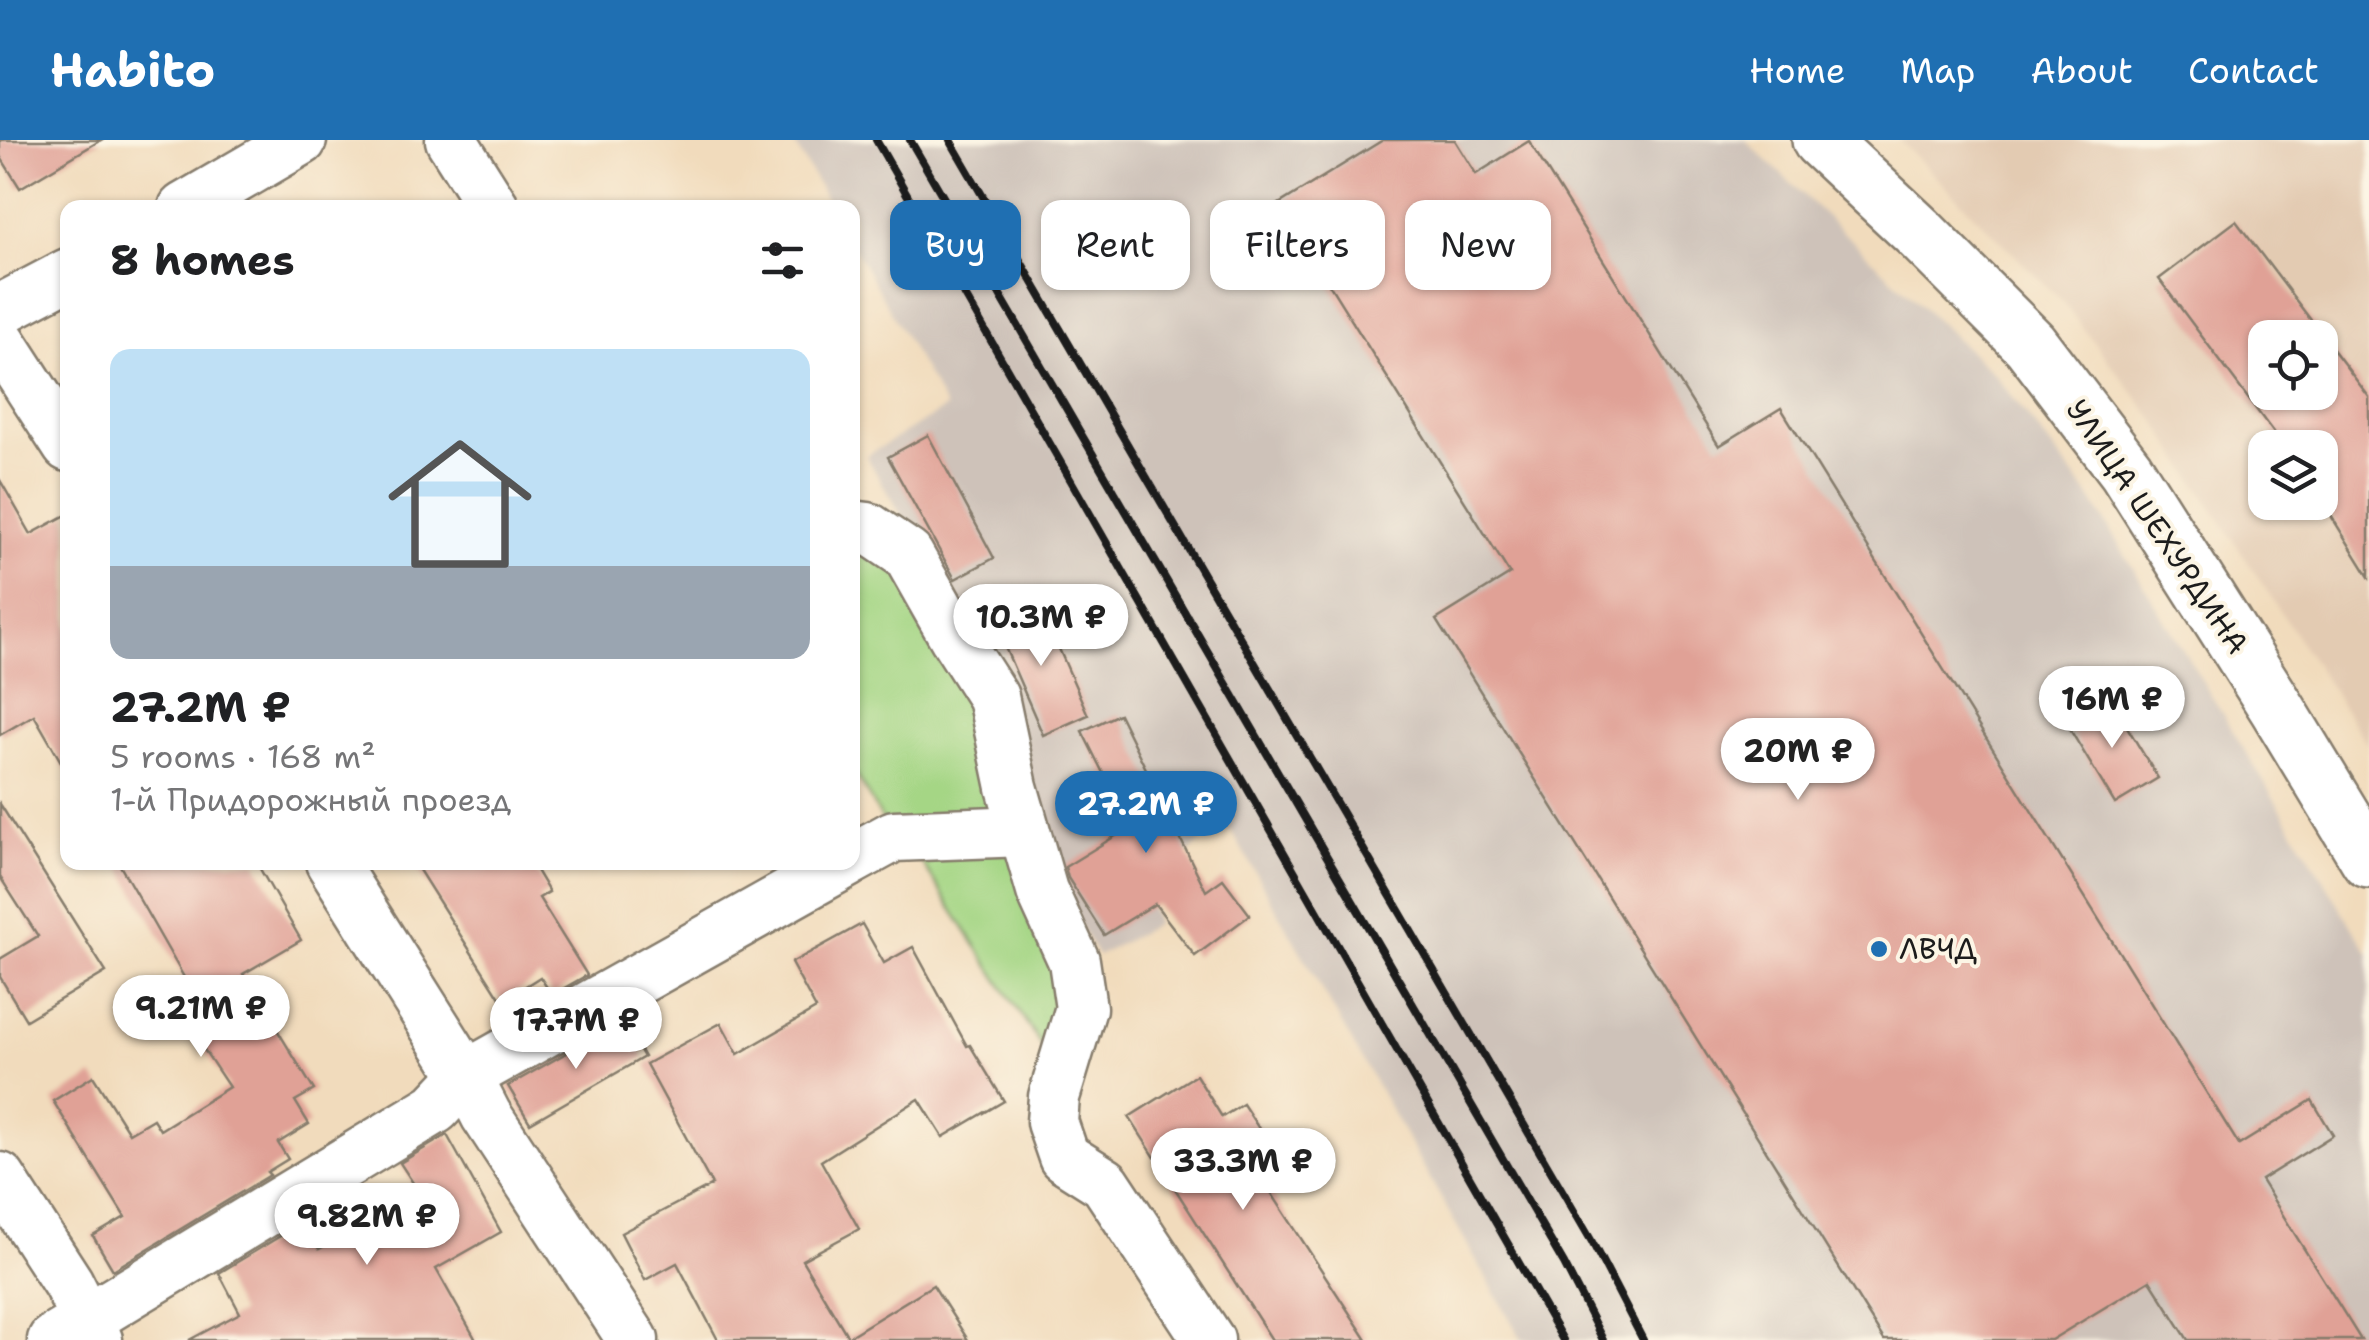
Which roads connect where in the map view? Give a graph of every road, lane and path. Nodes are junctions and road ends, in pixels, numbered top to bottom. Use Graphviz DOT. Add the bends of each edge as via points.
graph roads {
  1 [pos="301,140"];
  2 [pos="451,140"];
  3 [pos="1820,140"];
  4 [pos="198,200"];
  5 [pos="489,200"];
  6 [pos="60,278"];
  7 [pos="0,310"];
  8 [pos="0,341"];
  9 [pos="60,434"];
  10 [pos="860,527"];
  11 [pos="1024,831"];
  12 [pos="860,855"];
  13 [pos="2369,860"];
  14 [pos="336,870"];
  15 [pos="834,870"];
  16 [pos="466,1076"];
  17 [pos="0,1178"];
  18 [pos="78,1333"];
  19 [pos="633,1340"];
  20 [pos="1209,1340"];
  1 -- 4 [label="street"];
  2 -- 5 [label="street"];
  3 -- 13 [label="main road, УЛИЦА ШЕХУРДИНА" via="2030,344 2126,470"];
  6 -- 7 [label="street"];
  8 -- 9 [label="street"];
  10 -- 11 [label="street" via="908,555 993,696"];
  11 -- 12 [label="street" via="894,836"];
  11 -- 20 [label="street" via="1074,961 1080,1008 1054,1097 1052,1122 1064,1157 1105,1183"];
  14 -- 16 [label="street"];
  15 -- 16 [label="street"];
  16 -- 18 [label="street" via="436,1108"];
  16 -- 19 [label="street"];
  17 -- 18 [label="street" via="68,1283"];
}
